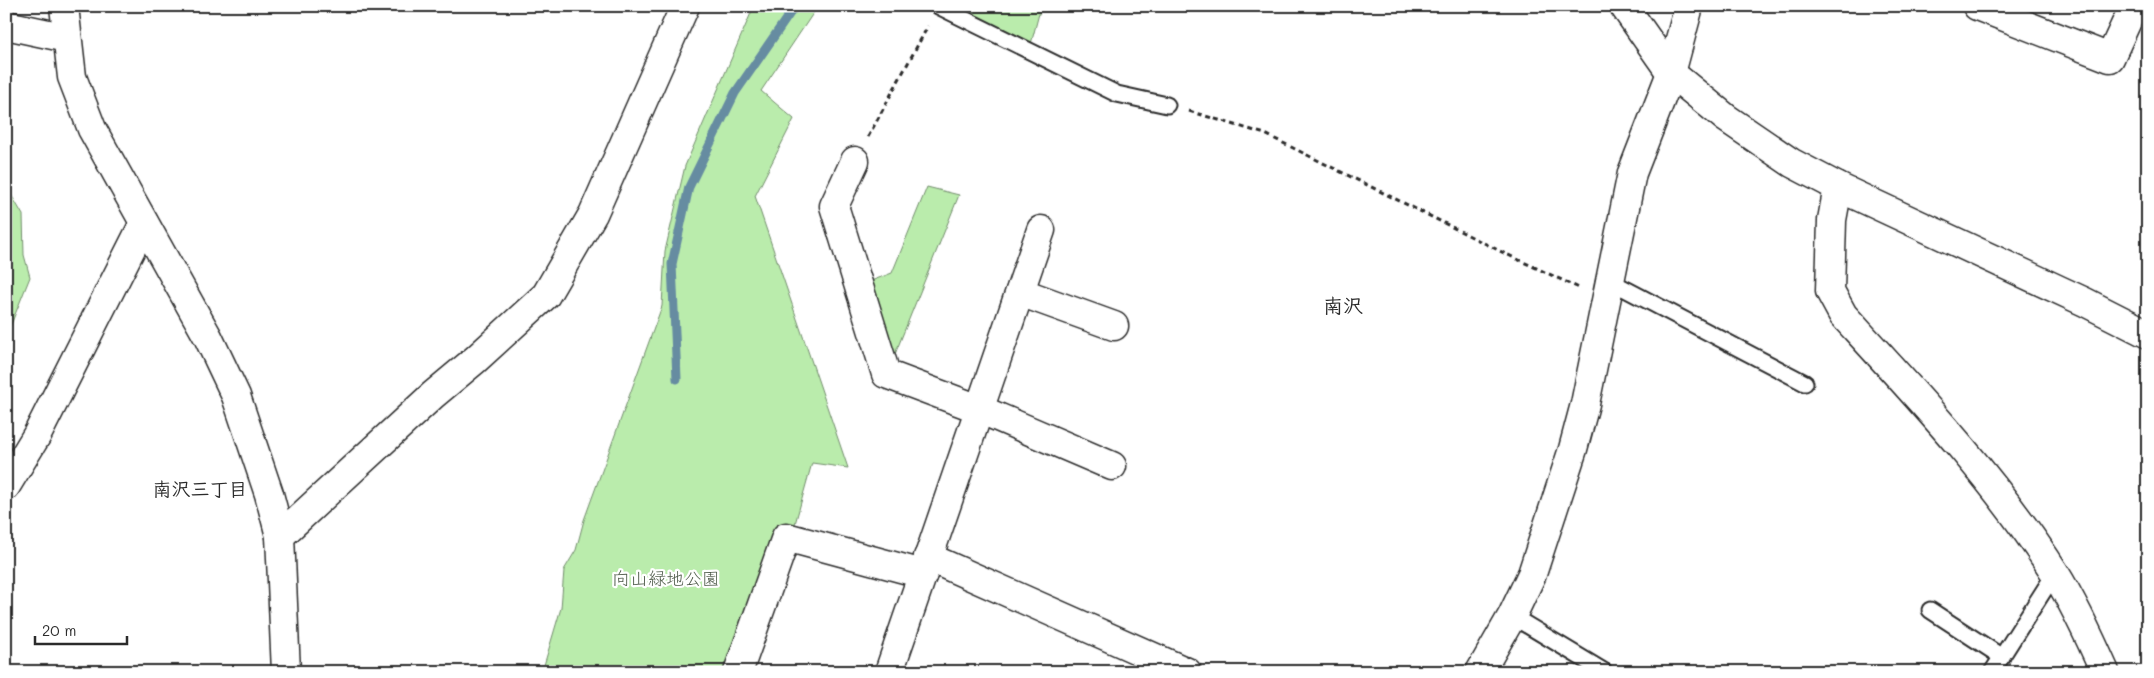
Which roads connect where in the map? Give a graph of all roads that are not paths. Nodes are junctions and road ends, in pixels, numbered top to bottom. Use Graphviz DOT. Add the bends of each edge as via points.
graph roads {
  1 [pos="64,6"];
  2 [pos="685,6"];
  3 [pos="938,6"];
  4 [pos="1624,6"];
  5 [pos="1689,6"];
  6 [pos="1977,6"];
  7 [pos="2134,6"];
  8 [pos="6,25"];
  9 [pos="67,38"];
  10 [pos="1671,73"];
  11 [pos="1167,105"];
  12 [pos="855,162"];
  13 [pos="1838,187"];
  14 [pos="144,223"];
  15 [pos="1041,230"];
  16 [pos="1608,290"];
  17 [pos="1020,292"];
  18 [pos="1114,326"];
  19 [pos="2148,334"];
  20 [pos="1805,382"];
  21 [pos="979,409"];
  22 [pos="1112,466"];
  23 [pos="6,486"];
  24 [pos="280,536"];
  25 [pos="926,566"];
  26 [pos="2055,573"];
  27 [pos="1930,610"];
  28 [pos="1512,616"];
  29 [pos="2002,657"];
  30 [pos="286,672"];
  31 [pos="738,672"];
  32 [pos="889,672"];
  33 [pos="1186,672"];
  34 [pos="1480,672"];
  35 [pos="1605,672"];
  36 [pos="1992,672"];
  37 [pos="2105,672"];
  1 -- 9 [label="street"];
  2 -- 24 [label="street" via="593,214 546,295"];
  3 -- 11 [label="lane" via="1118,94"];
  4 -- 10 [label="street"];
  5 -- 10 [label="street"];
  6 -- 7 [label="street" via="2110,58"];
  8 -- 9 [label="street"];
  9 -- 14 [label="street" via="72,77 92,129"];
  10 -- 13 [label="street" via="1758,141"];
  10 -- 16 [label="street" via="1632,173"];
  12 -- 21 [label="street" via="834,206 886,374"];
  13 -- 19 [label="street"];
  13 -- 26 [label="street" via="1832,220 1830,291 1843,315 1977,466"];
  14 -- 23 [label="street" via="37,435"];
  14 -- 24 [label="street" via="208,337 236,396"];
  15 -- 17 [label="street"];
  16 -- 20 [label="lane"];
  16 -- 28 [label="street" via="1573,449 1532,574"];
  17 -- 18 [label="street"];
  17 -- 21 [label="street"];
  21 -- 22 [label="street"];
  21 -- 25 [label="street"];
  24 -- 30 [label="street"];
  25 -- 31 [label="street" via="786,537"];
  25 -- 32 [label="street"];
  25 -- 33 [label="street"];
  26 -- 29 [label="lane"];
  26 -- 37 [label="street" via="2075,607"];
  27 -- 29 [label="lane"];
  28 -- 34 [label="street"];
  28 -- 35 [label="lane"];
  29 -- 36 [label="lane"];
}
